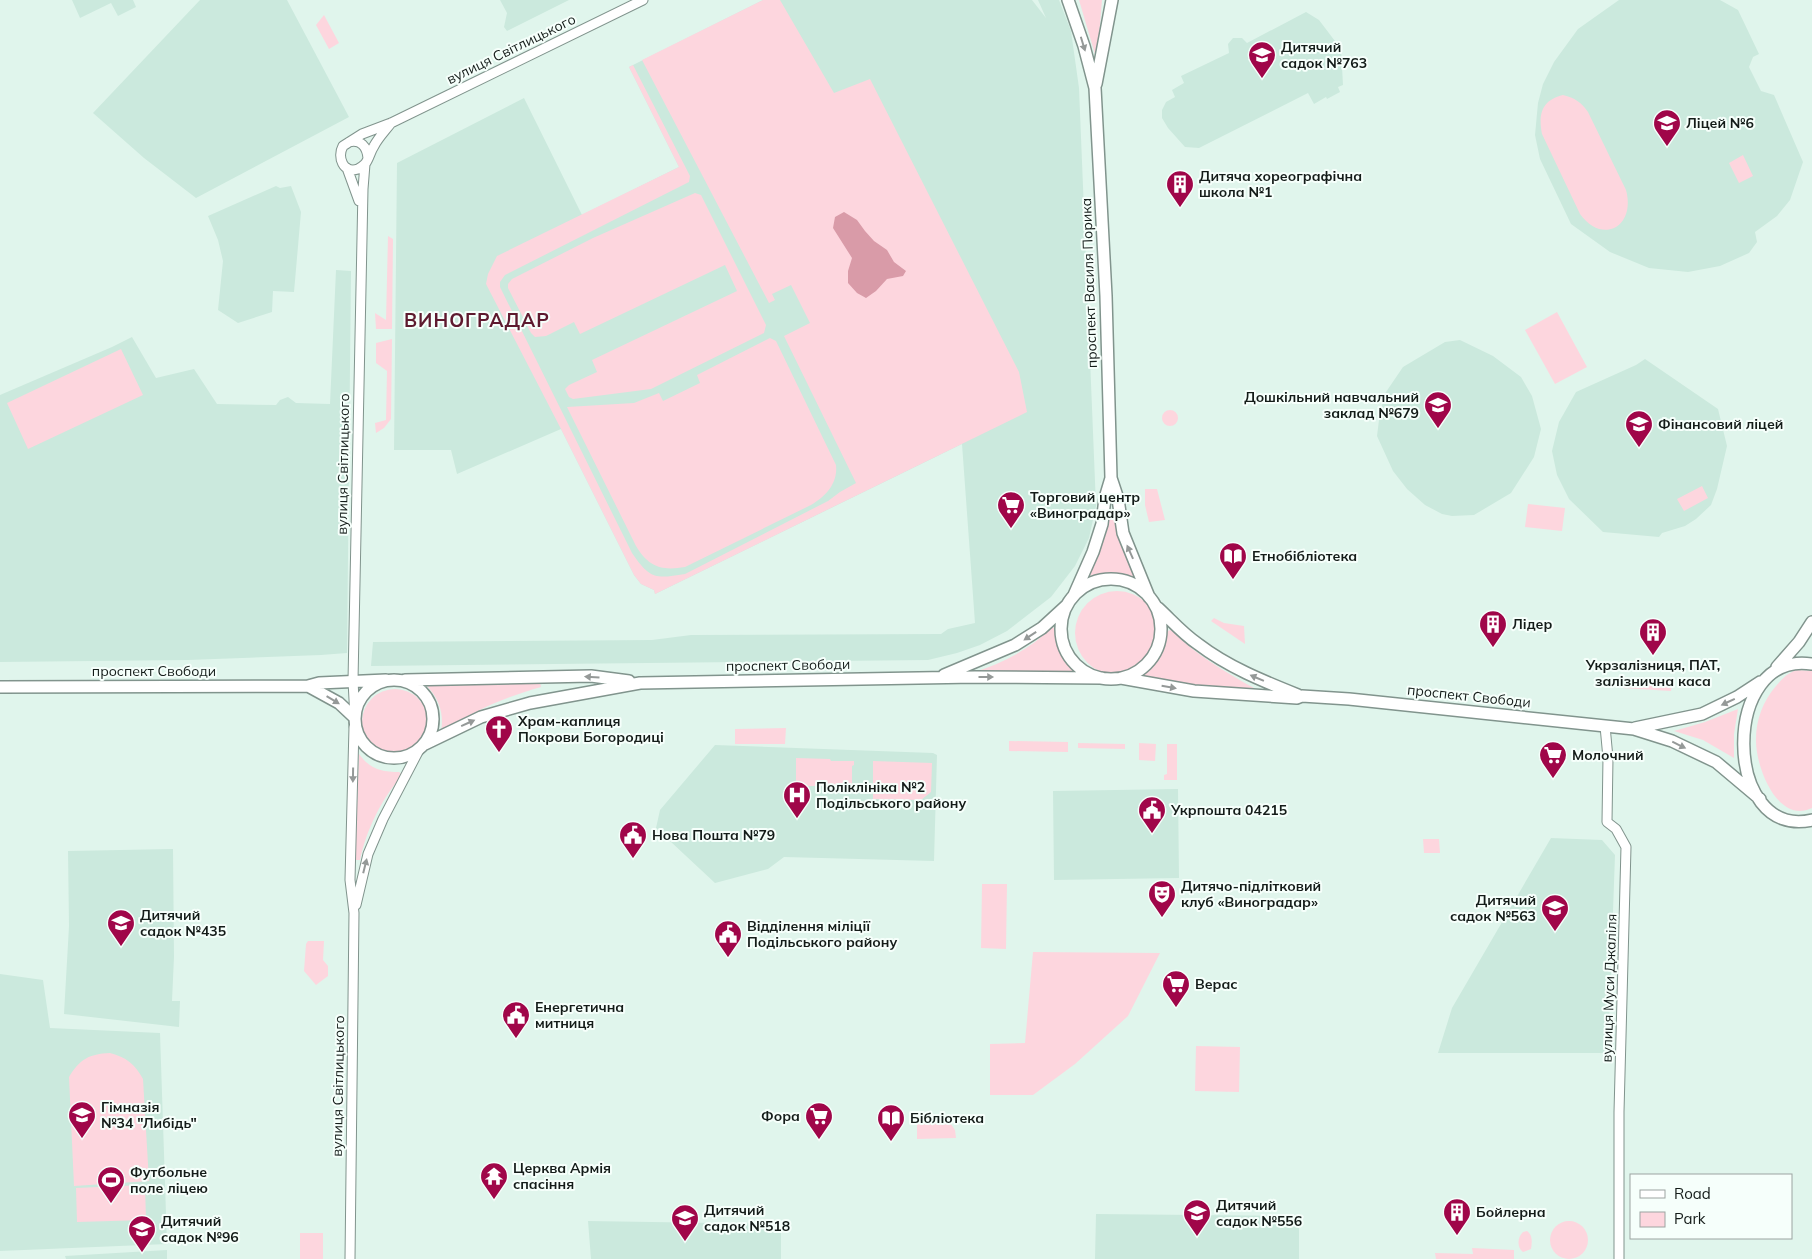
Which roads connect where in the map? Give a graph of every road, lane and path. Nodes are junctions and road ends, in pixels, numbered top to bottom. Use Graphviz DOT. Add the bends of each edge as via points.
graph roads {
  1 [pos="643,0"];
  2 [pos="1068,0"];
  3 [pos="1112,0"];
  4 [pos="1095,88"];
  5 [pos="390,123"];
  6 [pos="348,142"];
  7 [pos="367,161"];
  8 [pos="347,168"];
  9 [pos="362,210"];
  10 [pos="1111,478"];
  11 [pos="1070,601"];
  12 [pos="1152,601"];
  13 [pos="1812,622"];
  14 [pos="1812,664"];
  15 [pos="1770,676"];
  16 [pos="937,678"];
  17 [pos="1102,678"];
  18 [pos="1121,678"];
  19 [pos="386,680"];
  20 [pos="401,680"];
  21 [pos="353,681"];
  22 [pos="640,683"];
  23 [pos="308,686"];
  24 [pos="0,687"];
  25 [pos="1302,696"];
  26 [pos="354,722"];
  27 [pos="1605,726"];
  28 [pos="1634,729"];
  29 [pos="422,747"];
  30 [pos="1760,799"];
  31 [pos="1812,820"];
  32 [pos="354,913"];
  33 [pos="350,1259"];
  34 [pos="1619,1259"];
  1 -- 5 [label="street, вулиця Світлицького"];
  2 -- 4 [label="street, проспект Василя Порика, one-way"];
  3 -- 4 [label="street, проспект Василя Порика"];
  4 -- 10 [label="street, проспект Василя Порика"];
  5 -- 6 [label="street, вулиця Світлицького"];
  5 -- 7 [label="street, вулиця Світлицького"];
  6 -- 7 [label="street" via="365,146"];
  6 -- 8 [label="street" via="343,146 340,158"];
  7 -- 8 [label="street" via="360,168"];
  7 -- 9 [label="street, вулиця Світлицького"];
  8 -- 9 [label="street, вулиця Світлицького"];
  9 -- 21 [label="street, вулиця Світлицького"];
  10 -- 11 [label="street, проспект Василя Порика" via="1093,552"];
  12 -- 10 [label="street, проспект Василя Порика, one-way" via="1123,533"];
  11 -- 12 [label="street" via="1088,585 1116,580 1134,585"];
  11 -- 16 [label="street, проспект Свободи, one-way" via="1042,628 1015,645"];
  11 -- 17 [label="street" via="1062,623 1066,651 1077,666"];
  12 -- 18 [label="street" via="1161,623 1156,650 1138,671"];
  25 -- 12 [label="street, проспект Свободи, one-way" via="1228,663 1198,644"];
  13 -- 15 [label="street"];
  14 -- 15 [label="street" via="1786,665"];
  15 -- 28 [label="street, проспект Свободи, one-way" via="1702,714"];
  15 -- 30 [label="street" via="1756,692 1743,735 1748,777"];
  16 -- 17 [label="street, проспект Свободи, one-way"];
  16 -- 22 [label="street, проспект Свободи"];
  17 -- 18 [label="street"];
  18 -- 25 [label="street, проспект Свободи, one-way" via="1194,691"];
  19 -- 20 [label="street"];
  19 -- 21 [label="street, проспект Свободи"];
  19 -- 26 [label="street" via="366,691 358,704"];
  22 -- 20 [label="street, проспект Свободи, one-way" via="591,676"];
  20 -- 29 [label="street" via="416,686 432,705 434,722"];
  21 -- 23 [label="street, проспект Свободи"];
  21 -- 26 [label="street, вулиця Світлицького"];
  29 -- 22 [label="street, проспект Свободи, one-way" via="481,717 530,703"];
  23 -- 24 [label="street, проспект Свободи"];
  23 -- 26 [label="street, проспект Свободи, one-way" via="339,703"];
  25 -- 27 [label="street, проспект Свободи"];
  26 -- 29 [label="street" via="366,747 380,756 396,759"];
  26 -- 32 [label="street, вулиця Світлицького, one-way" via="350,880"];
  27 -- 28 [label="street, проспект Свободи"];
  27 -- 34 [label="street, вулиця Муси Джаліля" via="1607,822 1616,829 1626,847"];
  28 -- 30 [label="street, проспект Свободи, one-way" via="1672,741 1716,762"];
  32 -- 29 [label="street, вулиця Світлицького, one-way" via="368,854"];
  30 -- 31 [label="street, проспект Свободи" via="1770,811 1786,820"];
  32 -- 33 [label="street, вулиця Світлицького"];
}
